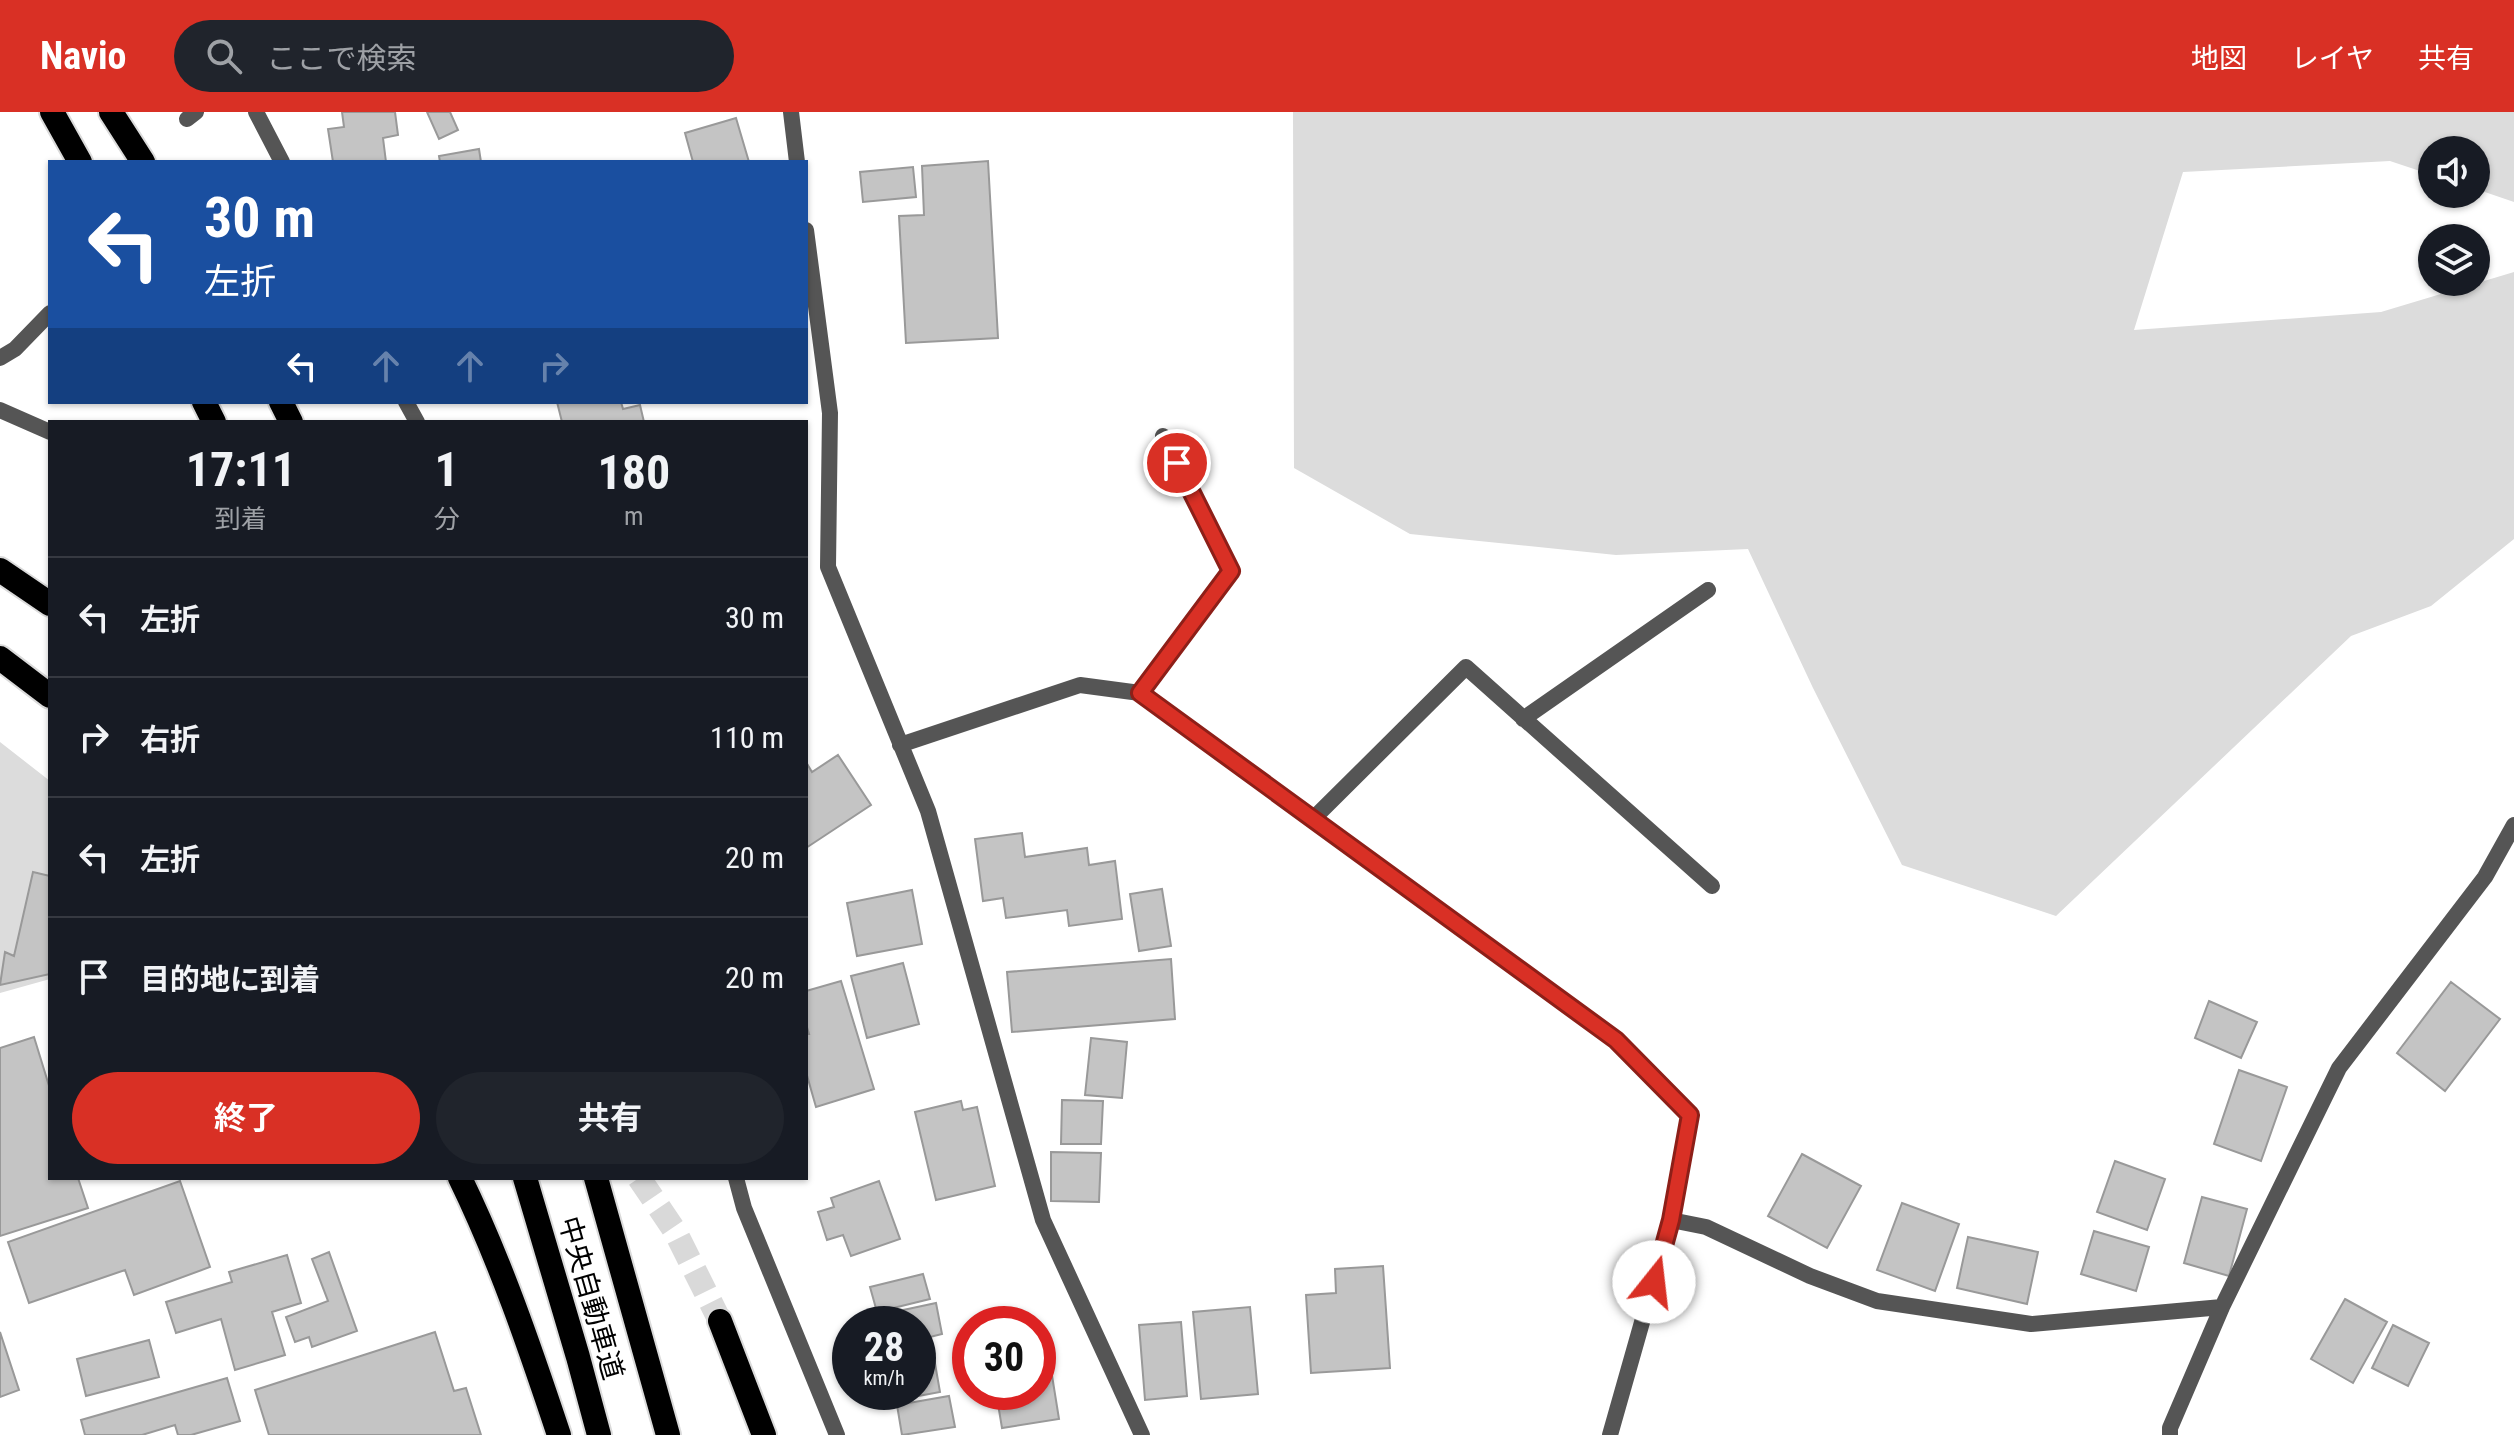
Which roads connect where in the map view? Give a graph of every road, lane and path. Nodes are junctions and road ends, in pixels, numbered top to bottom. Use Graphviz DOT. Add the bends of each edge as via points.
graph roads {
  1 [pos="52,112"];
  2 [pos="111,112"];
  3 [pos="256,112"];
  4 [pos="791,112"];
  5 [pos="79,160"];
  6 [pos="142,160"];
  7 [pos="281,160"];
  8 [pos="797,160"];
  9 [pos="808,245"];
  10 [pos="48,315"];
  11 [pos="0,358"];
  12 [pos="0,410"];
  13 [pos="48,431"];
  14 [pos="1163,436"];
  15 [pos="0,570"];
  16 [pos="1708,590"];
  17 [pos="48,603"];
  18 [pos="0,658"];
  19 [pos="1140,693"];
  20 [pos="48,694"];
  21 [pos="1523,719"];
  22 [pos="900,745"];
  23 [pos="1313,819"];
  24 [pos="2514,825"];
  25 [pos="1712,886"];
  26 [pos="461,1180"];
  27 [pos="526,1180"];
  28 [pos="597,1180"];
  29 [pos="737,1180"];
  30 [pos="1671,1220"];
  31 [pos="2222,1307"];
  32 [pos="720,1321"];
  33 [pos="559,1435"];
  34 [pos="599,1435"];
  35 [pos="668,1435"];
  36 [pos="764,1435"];
  37 [pos="837,1435"];
  38 [pos="1142,1435"];
  39 [pos="1610,1435"];
  40 [pos="2170,1435"];
  1 -- 5 [label="highway"];
  2 -- 6 [label="highway"];
  3 -- 7 [label="street"];
  4 -- 8 [label="street"];
  9 -- 22 [label="street" via="830,413 828,567"];
  10 -- 11 [label="street"];
  12 -- 13 [label="street"];
  14 -- 19 [label="street" via="1231,571"];
  15 -- 17 [label="highway"];
  16 -- 21 [label="street"];
  18 -- 20 [label="highway"];
  19 -- 22 [label="street" via="1080,685"];
  19 -- 23 [label="street"];
  21 -- 23 [label="street" via="1466,667"];
  21 -- 25 [label="street"];
  22 -- 38 [label="street" via="928,811 1043,1220"];
  23 -- 30 [label="street" via="1616,1040 1690,1115"];
  24 -- 31 [label="street" via="2485,877 2339,1068"];
  26 -- 33 [label="highway" via="525,1335"];
  27 -- 34 [label="highway, 中央自動車道"];
  28 -- 35 [label="highway, 中央自動車道"];
  29 -- 37 [label="street"];
  30 -- 31 [label="street" via="1706,1227 1877,1301 2031,1324"];
  30 -- 39 [label="street"];
  31 -- 40 [label="street"];
  32 -- 36 [label="highway"];
}
